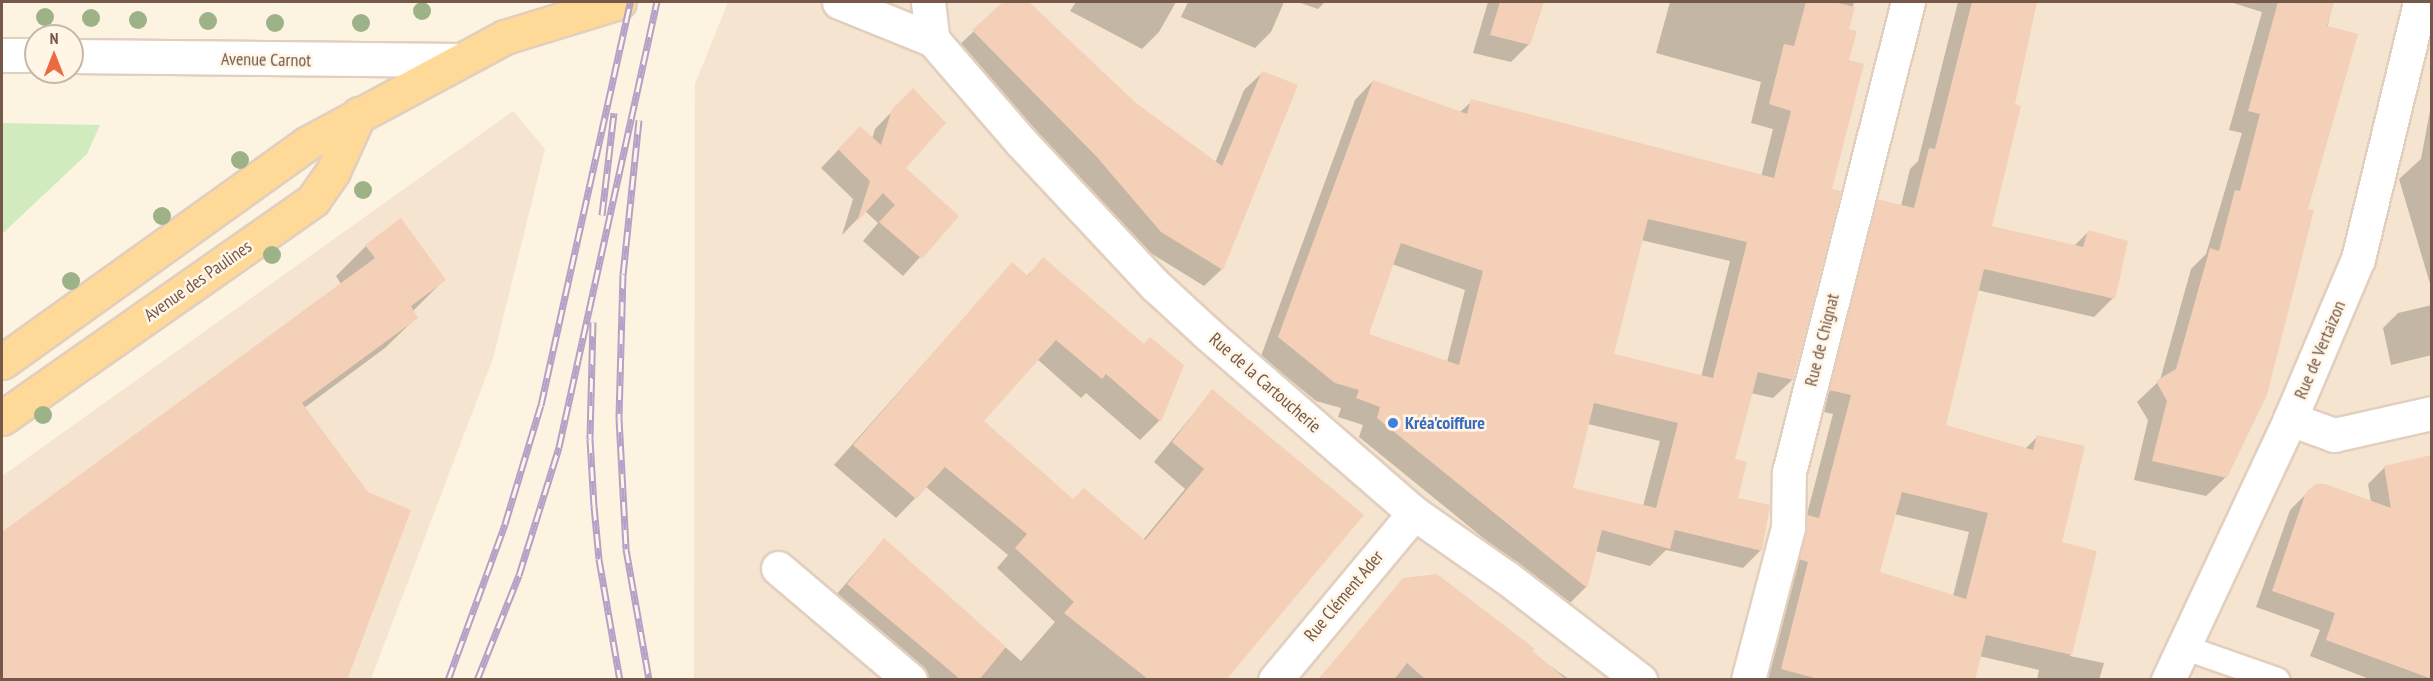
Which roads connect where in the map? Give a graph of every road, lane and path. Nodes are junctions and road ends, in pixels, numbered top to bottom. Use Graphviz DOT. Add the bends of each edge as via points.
graph roads {
  1 [pos="619,2"];
  2 [pos="839,2"];
  3 [pos="928,2"];
  4 [pos="1908,2"];
  5 [pos="2420,2"];
  6 [pos="933,40"];
  7 [pos="2,55"];
  8 [pos="24,55"];
  9 [pos="84,56"];
  10 [pos="460,60"];
  11 [pos="359,114"];
  12 [pos="2,362"];
  13 [pos="2432,413"];
  14 [pos="2,418"];
  15 [pos="2290,419"];
  16 [pos="1414,513"];
  17 [pos="778,568"];
  18 [pos="2183,647"];
  19 [pos="910,680"];
  20 [pos="1275,680"];
  21 [pos="1640,680"];
  22 [pos="1748,680"];
  23 [pos="2168,680"];
  24 [pos="2277,680"];
  1 -- 10 [label="main road" via="505,37"];
  2 -- 6 [label="street, Rue de la Cartoucherie"];
  3 -- 6 [label="street"];
  4 -- 22 [label="street, Rue de Chignat" via="1789,472 1788,527"];
  5 -- 15 [label="street, Rue de Vertaizon" via="2358,259"];
  6 -- 16 [label="street, Rue de la Cartoucherie" via="1022,143 1155,285"];
  7 -- 8 [label="street"];
  9 -- 10 [label="street, Avenue Carnot"];
  10 -- 11 [label="main road"];
  11 -- 12 [label="main road" via="306,144"];
  11 -- 14 [label="main road, Avenue des Paulines" via="333,171 313,200"];
  13 -- 15 [label="street" via="2334,435"];
  15 -- 18 [label="street, Rue de Vertaizon"];
  16 -- 20 [label="street, Rue Clément Ader"];
  16 -- 21 [label="street, Rue de la Cartoucherie"];
  17 -- 19 [label="street"];
  18 -- 23 [label="street, Rue de Vertaizon"];
  18 -- 24 [label="lane"];
}
